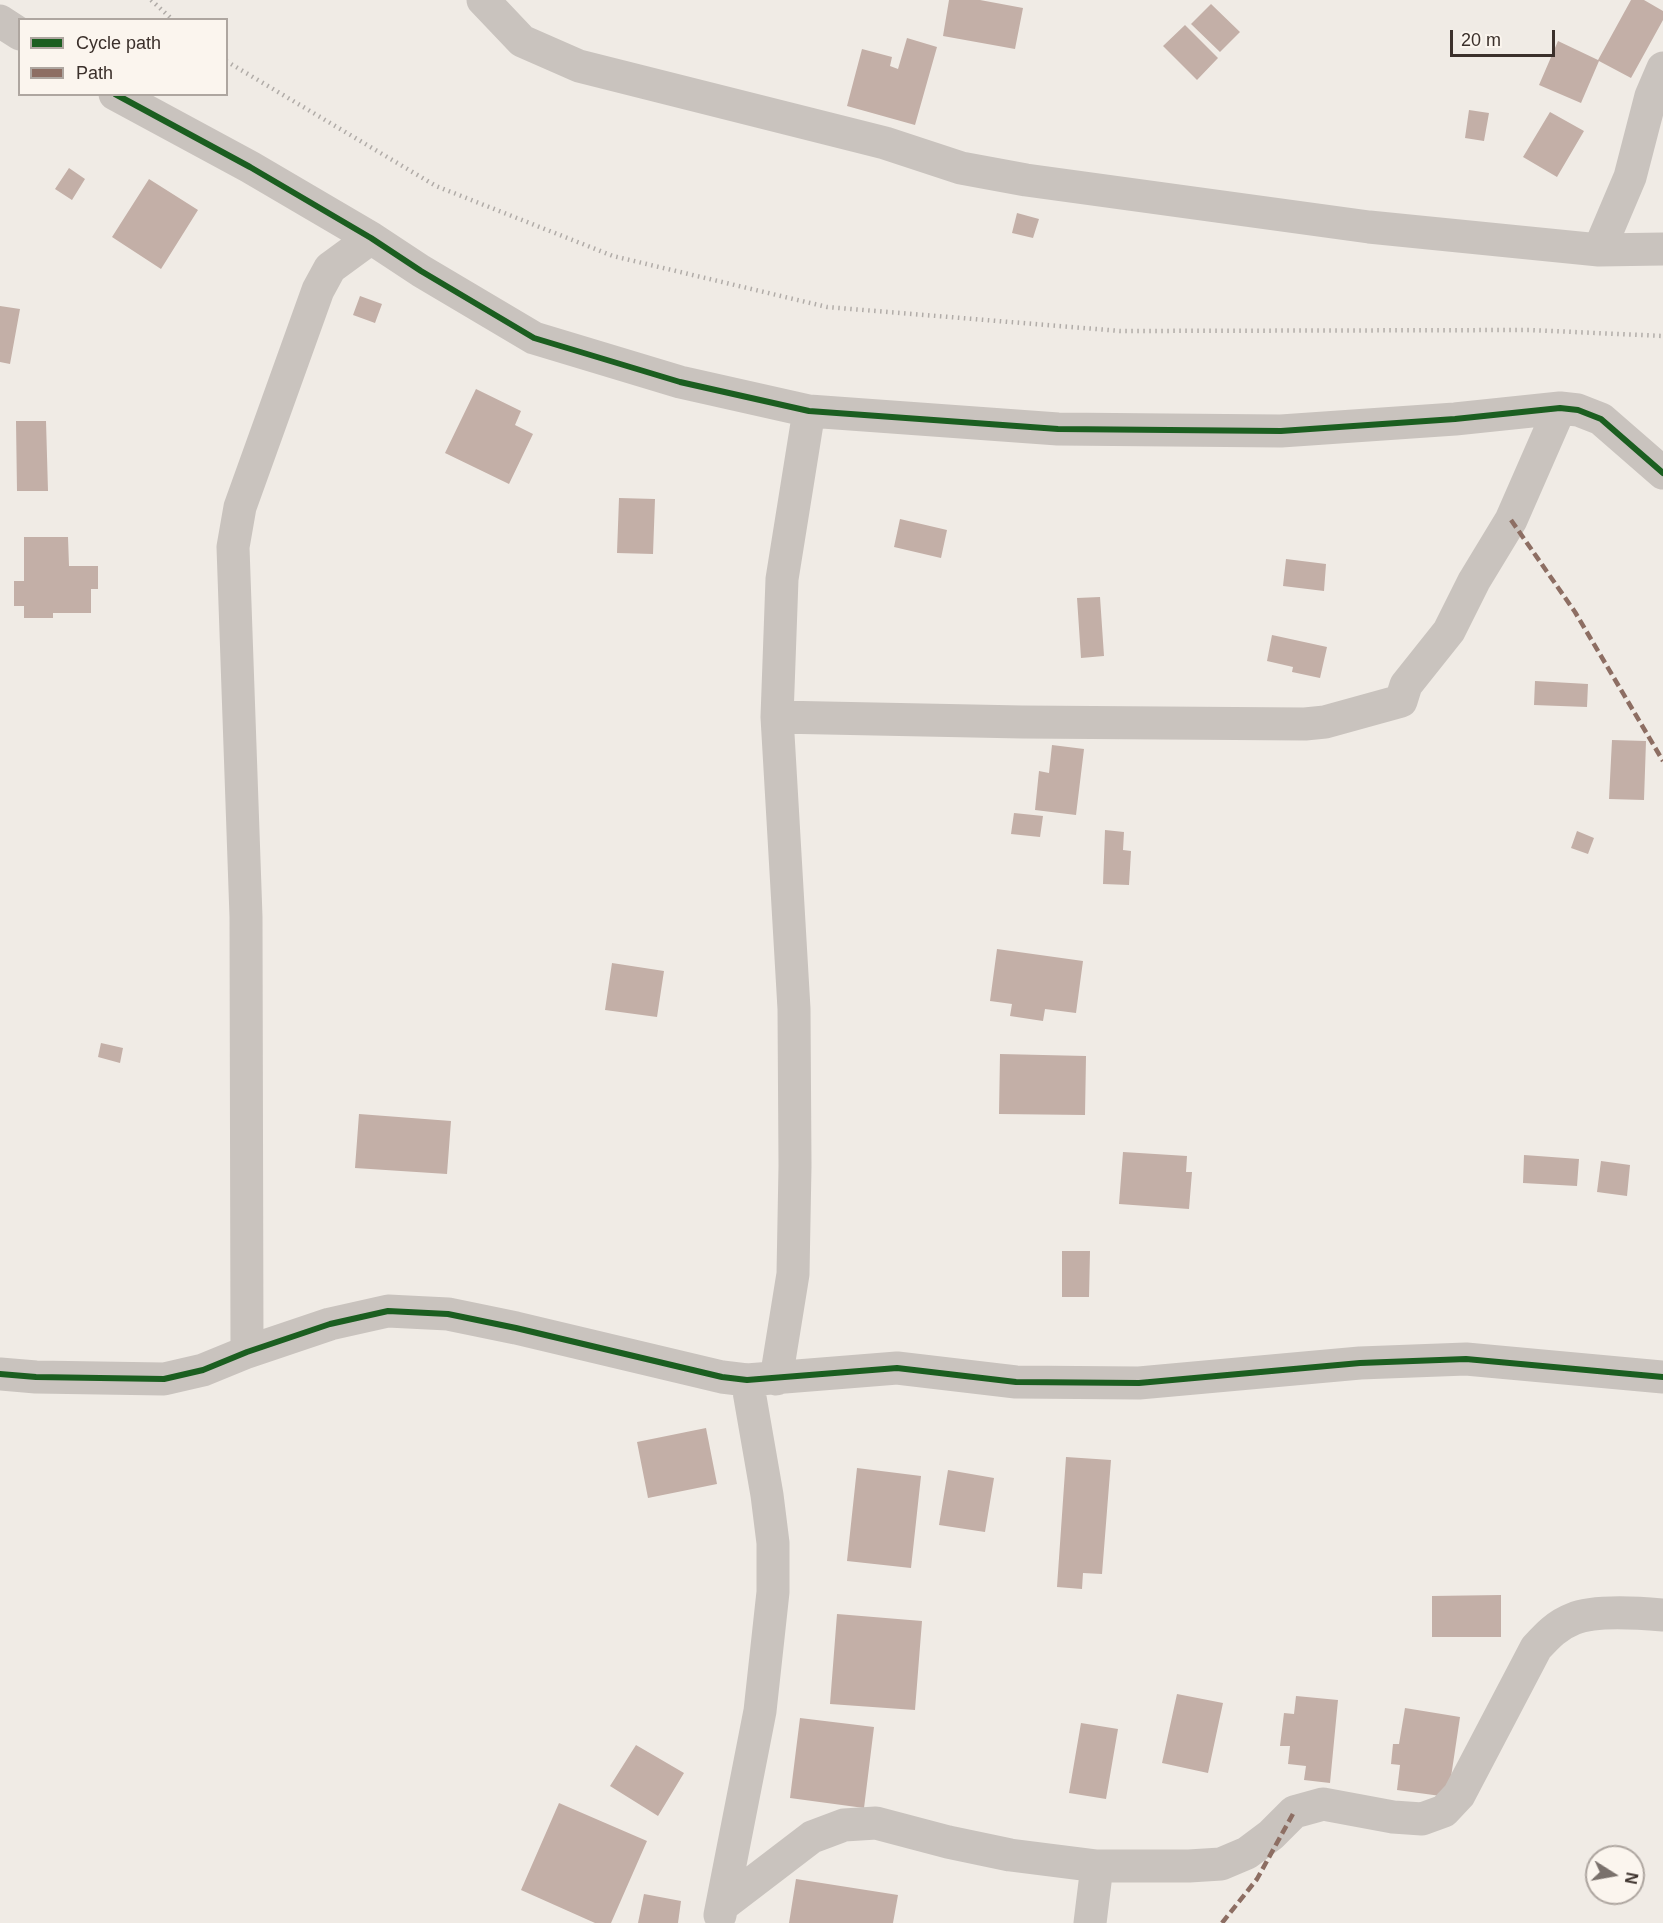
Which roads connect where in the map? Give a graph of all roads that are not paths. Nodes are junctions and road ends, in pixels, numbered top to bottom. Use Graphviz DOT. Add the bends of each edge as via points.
graph roads {
  1 [pos="483,0"];
  2 [pos="0,22"];
  3 [pos="18,33"];
  4 [pos="1663,68"];
  5 [pos="119,96"];
  6 [pos="371,238"];
  7 [pos="1663,249"];
  8 [pos="1599,250"];
  9 [pos="1560,408"];
  10 [pos="809,411"];
  11 [pos="1663,473"];
  12 [pos="777,717"];
  13 [pos="247,1352"];
  14 [pos="0,1374"];
  15 [pos="1663,1377"];
  16 [pos="762,1379"];
  17 [pos="1663,1615"];
  18 [pos="1097,1866"];
  19 [pos="721,1914"];
  20 [pos="1090,1923"];
  1 -- 8 [label="street" via="522,41 579,66 885,143 961,168 1369,227"];
  2 -- 3 [label="street"];
  4 -- 8 [label="street" via="1651,96 1630,177"];
  5 -- 6 [label="street"];
  6 -- 10 [label="street" via="534,338 680,382"];
  6 -- 13 [label="street" via="330,268 318,290 240,507 233,547 246,917"];
  7 -- 8 [label="street"];
  9 -- 10 [label="street" via="1281,431 1058,429"];
  9 -- 11 [label="street" via="1600,419"];
  9 -- 12 [label="street" via="1511,520 1449,631 1407,685 1401,701 1305,724"];
  10 -- 12 [label="street" via="782,579"];
  12 -- 16 [label="street" via="794,1008 793,1274"];
  13 -- 14 [label="street" via="203,1370 164,1379"];
  13 -- 16 [label="street" via="330,1324 388,1311 448,1314 722,1377"];
  15 -- 16 [label="street" via="1466,1359 1360,1363 1139,1383 1016,1382 897,1368"];
  16 -- 19 [label="street" via="773,1592 760,1711"];
  17 -- 18 [label="street" via="1632,1613 1574,1618 1551,1631 1536,1648 1459,1795 1444,1810 1422,1819 1323,1804 1294,1812 1247,1853 1221,1864"];
  18 -- 19 [label="street" via="1010,1855 876,1823 844,1825 812,1837"];
  18 -- 20 [label="street"];
}
